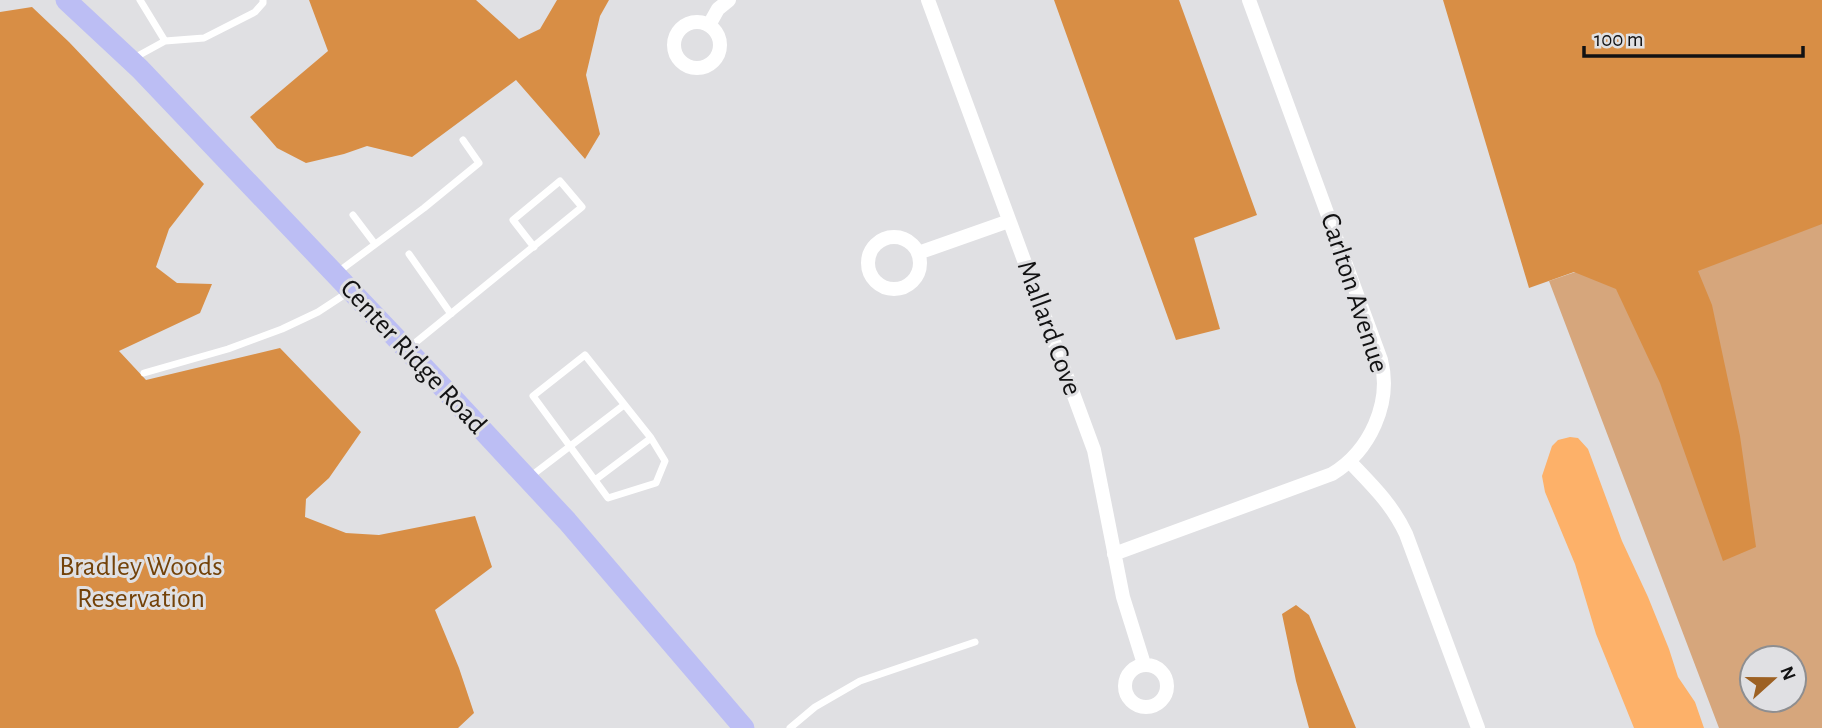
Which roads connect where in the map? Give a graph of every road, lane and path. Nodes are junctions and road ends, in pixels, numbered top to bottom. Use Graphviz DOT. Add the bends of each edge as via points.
graph roads {
  1 [pos="66,0"];
  2 [pos="140,0"];
  3 [pos="263,0"];
  4 [pos="729,0"];
  5 [pos="928,0"];
  6 [pos="1249,0"];
  7 [pos="709,25"];
  8 [pos="165,41"];
  9 [pos="131,60"];
  10 [pos="463,140"];
  11 [pos="352,215"];
  12 [pos="1009,220"];
  13 [pos="375,244"];
  14 [pos="534,247"];
  15 [pos="409,254"];
  16 [pos="918,254"];
  17 [pos="335,275"];
  18 [pos="350,291"];
  19 [pos="451,314"];
  20 [pos="407,350"];
  21 [pos="144,373"];
  22 [pos="624,405"];
  23 [pos="651,438"];
  24 [pos="569,446"];
  25 [pos="1350,461"];
  26 [pos="527,479"];
  27 [pos="595,480"];
  28 [pos="1114,554"];
  29 [pos="975,642"];
  30 [pos="1144,664"];
  31 [pos="744,728"];
  32 [pos="790,728"];
  33 [pos="1478,728"];
  1 -- 9 [label="main road, Center Ridge Road"];
  2 -- 8 [label="lane"];
  3 -- 8 [label="lane" via="255,12 204,38"];
  4 -- 7 [label="street"];
  5 -- 12 [label="street, Mallard Cove"];
  6 -- 25 [label="street, Carlton Avenue" via="1383,369 1384,391 1376,423"];
  8 -- 9 [label="lane"];
  9 -- 17 [label="main road, Center Ridge Road"];
  10 -- 13 [label="lane" via="479,163"];
  11 -- 13 [label="lane"];
  12 -- 16 [label="street"];
  12 -- 28 [label="street, Mallard Cove" via="1094,450"];
  13 -- 17 [label="lane"];
  14 -- 14 [label="lane" via="582,207 560,181 513,220"];
  14 -- 19 [label="lane"];
  15 -- 19 [label="lane"];
  17 -- 18 [label="main road, Center Ridge Road"];
  18 -- 20 [label="main road, Center Ridge Road"];
  18 -- 21 [label="lane" via="282,329"];
  19 -- 20 [label="lane"];
  20 -- 26 [label="main road, Center Ridge Road"];
  22 -- 23 [label="lane"];
  22 -- 24 [label="lane"];
  22 -- 24 [label="lane" via="585,355 533,396"];
  23 -- 27 [label="lane"];
  23 -- 27 [label="lane" via="665,461 656,483 608,498"];
  24 -- 26 [label="lane"];
  24 -- 27 [label="lane"];
  25 -- 28 [label="street, Carlton Avenue" via="1332,474"];
  25 -- 33 [label="street" via="1387,500 1406,534"];
  26 -- 31 [label="main road, Center Ridge Road"];
  28 -- 30 [label="street, Mallard Cove"];
  29 -- 32 [label="lane" via="860,681"];
}
